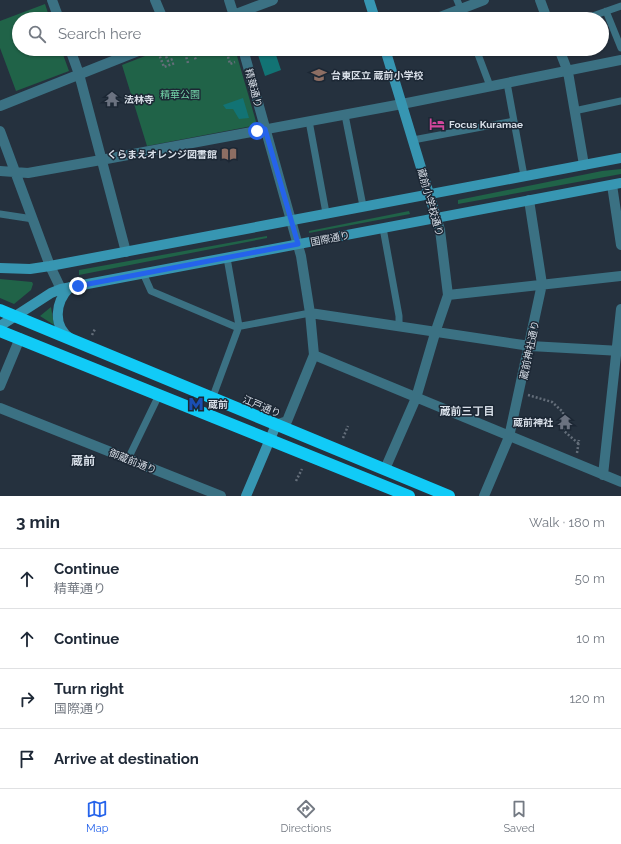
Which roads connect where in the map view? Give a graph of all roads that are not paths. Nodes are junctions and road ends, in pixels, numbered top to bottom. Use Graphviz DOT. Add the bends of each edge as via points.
graph roads {
  1 [pos="52,0"];
  2 [pos="155,0"];
  3 [pos="230,0"];
  4 [pos="273,0"];
  5 [pos="369,0"];
  6 [pos="484,0"];
  7 [pos="540,0"];
  8 [pos="459,5"];
  9 [pos="621,6"];
  10 [pos="606,11"];
  11 [pos="56,12"];
  12 [pos="160,12"];
  13 [pos="233,12"];
  14 [pos="245,12"];
  15 [pos="373,12"];
  16 [pos="447,12"];
  17 [pos="544,12"];
  18 [pos="609,18"];
  19 [pos="621,48"];
  20 [pos="73,56"];
  21 [pos="125,56"];
  22 [pos="245,56"];
  23 [pos="387,56"];
  24 [pos="479,56"];
  25 [pos="562,56"];
  26 [pos="621,60"];
  27 [pos="568,72"];
  28 [pos="79,74"];
  29 [pos="507,83"];
  30 [pos="490,86"];
  31 [pos="621,101"];
  32 [pos="402,104"];
  33 [pos="0,106"];
  34 [pos="574,110"];
  35 [pos="345,114"];
  36 [pos="309,121"];
  37 [pos="514,121"];
  38 [pos="265,129"];
  39 [pos="0,131"];
  40 [pos="413,140"];
  41 [pos="621,158"];
  42 [pos="101,160"];
  43 [pos="584,165"];
  44 [pos="0,171"];
  45 [pos="16,174"];
  46 [pos="524,176"];
  47 [pos="617,184"];
  48 [pos="429,194"];
  49 [pos="529,200"];
  50 [pos="363,206"];
  51 [pos="326,213"];
  52 [pos="0,214"];
  53 [pos="436,217"];
  54 [pos="33,219"];
  55 [pos="291,220"];
  56 [pos="383,228"];
  57 [pos="621,240"];
  58 [pos="298,244"];
  59 [pos="126,252"];
  60 [pos="227,258"];
  61 [pos="50,266"];
  62 [pos="0,268"];
  63 [pos="143,274"];
  64 [pos="621,276"];
  65 [pos="542,284"];
  66 [pos="65,288"];
  67 [pos="448,295"];
  68 [pos="621,309"];
  69 [pos="0,310"];
  70 [pos="310,312"];
  71 [pos="16,316"];
  72 [pos="399,325"];
  73 [pos="0,326"];
  74 [pos="239,326"];
  75 [pos="436,330"];
  76 [pos="0,331"];
  77 [pos="20,338"];
  78 [pos="76,342"];
  79 [pos="530,346"];
  80 [pos="618,351"];
  81 [pos="314,355"];
  82 [pos="0,386"];
  83 [pos="159,395"];
  84 [pos="416,398"];
  85 [pos="212,399"];
  86 [pos="0,408"];
  87 [pos="276,425"];
  88 [pos="509,437"];
  89 [pos="270,440"];
  90 [pos="128,459"];
  91 [pos="385,469"];
  92 [pos="603,475"];
  93 [pos="621,482"];
  94 [pos="221,496"];
  95 [pos="246,496"];
  96 [pos="409,496"];
  97 [pos="449,496"];
  98 [pos="484,496"];
  1 -- 11 [label="street"];
  2 -- 12 [label="street"];
  3 -- 13 [label="street"];
  4 -- 14 [label="street"];
  5 -- 15 [label="main road"];
  6 -- 8 [label="street"];
  7 -- 17 [label="street"];
  8 -- 16 [label="street"];
  9 -- 10 [label="lane"];
  18 -- 19 [label="lane"];
  20 -- 28 [label="street"];
  21 -- 28 [label="street"];
  22 -- 38 [label="street, 精華通り"];
  23 -- 32 [label="main road, 蔵前小学校通り"];
  24 -- 30 [label="lane"];
  25 -- 27 [label="street"];
  26 -- 27 [label="street"];
  27 -- 29 [label="street"];
  27 -- 34 [label="street"];
  28 -- 33 [label="street"];
  28 -- 42 [label="street"];
  29 -- 30 [label="street"];
  29 -- 37 [label="lane"];
  30 -- 32 [label="street"];
  31 -- 34 [label="lane"];
  32 -- 35 [label="street"];
  32 -- 40 [label="main road, 蔵前小学校通り"];
  34 -- 43 [label="street"];
  35 -- 36 [label="street"];
  35 -- 50 [label="lane"];
  36 -- 38 [label="street"];
  36 -- 51 [label="lane"];
  37 -- 40 [label="lane"];
  37 -- 46 [label="lane"];
  38 -- 42 [label="street"];
  38 -- 55 [label="street, 精華通り"];
  39 -- 45 [label="street"];
  40 -- 48 [label="main road, 蔵前小学校通り"];
  41 -- 43 [label="main road"];
  42 -- 45 [label="street"];
  42 -- 59 [label="street"];
  43 -- 46 [label="main road"];
  44 -- 45 [label="street"];
  45 -- 54 [label="street"];
  46 -- 48 [label="main road"];
  47 -- 49 [label="main road, 国際通り"];
  47 -- 57 [label="street"];
  48 -- 50 [label="main road"];
  48 -- 53 [label="main road, 蔵前小学校通り"];
  49 -- 53 [label="main road, 国際通り"];
  49 -- 65 [label="street, 蔵前神社通り"];
  50 -- 51 [label="main road"];
  51 -- 55 [label="main road"];
  52 -- 54 [label="lane"];
  53 -- 56 [label="main road, 国際通り"];
  53 -- 67 [label="street, 蔵前小学校通り"];
  54 -- 61 [label="street"];
  55 -- 58 [label="street, 精華通り"];
  55 -- 59 [label="main road"];
  56 -- 58 [label="main road, 国際通り"];
  56 -- 72 [label="lane"];
  58 -- 60 [label="main road, 国際通り"];
  58 -- 70 [label="street, 精華通り"];
  59 -- 61 [label="main road"];
  60 -- 63 [label="main road, 国際通り"];
  60 -- 74 [label="lane"];
  61 -- 62 [label="main road" via="30,269"];
  61 -- 66 [label="street"];
  63 -- 66 [label="main road, 国際通り"];
  63 -- 74 [label="lane" via="151,291 236,327"];
  64 -- 65 [label="street"];
  65 -- 67 [label="street"];
  65 -- 79 [label="street, 蔵前神社通り"];
  66 -- 71 [label="main road, 国際通り" via="51,293"];
  66 -- 78 [label="main road" via="58,316 63,331"];
  67 -- 75 [label="street, 蔵前小学校通り"];
  68 -- 80 [label="street"];
  69 -- 71 [label="highway, 江戸通り"];
  70 -- 72 [label="street"];
  70 -- 74 [label="lane"];
  70 -- 81 [label="street, 精華通り"];
  71 -- 73 [label="main road, 国際通り"];
  71 -- 78 [label="highway, 江戸通り"];
  72 -- 75 [label="street"];
  74 -- 85 [label="lane"];
  75 -- 79 [label="street"];
  75 -- 84 [label="street, 蔵前小学校通り"];
  76 -- 77 [label="highway"];
  77 -- 82 [label="street"];
  77 -- 83 [label="highway"];
  78 -- 85 [label="highway, 江戸通り"];
  79 -- 80 [label="street"];
  79 -- 88 [label="street, 蔵前神社通り"];
  80 -- 92 [label="street"];
  81 -- 84 [label="street"];
  81 -- 87 [label="street" via="287,421"];
  83 -- 89 [label="highway"];
  83 -- 90 [label="lane"];
  84 -- 88 [label="street"];
  84 -- 91 [label="street, 蔵前小学校通り"];
  85 -- 87 [label="highway, 江戸通り"];
  86 -- 90 [label="street, 御蔵前通り"];
  87 -- 89 [label="main road"];
  87 -- 91 [label="highway, 江戸通り"];
  88 -- 92 [label="street"];
  88 -- 98 [label="street, 蔵前神社通り"];
  89 -- 95 [label="main road"];
  89 -- 96 [label="highway"];
  90 -- 94 [label="street, 御蔵前通り"];
  91 -- 97 [label="highway, 江戸通り"];
  92 -- 93 [label="street"];
}
